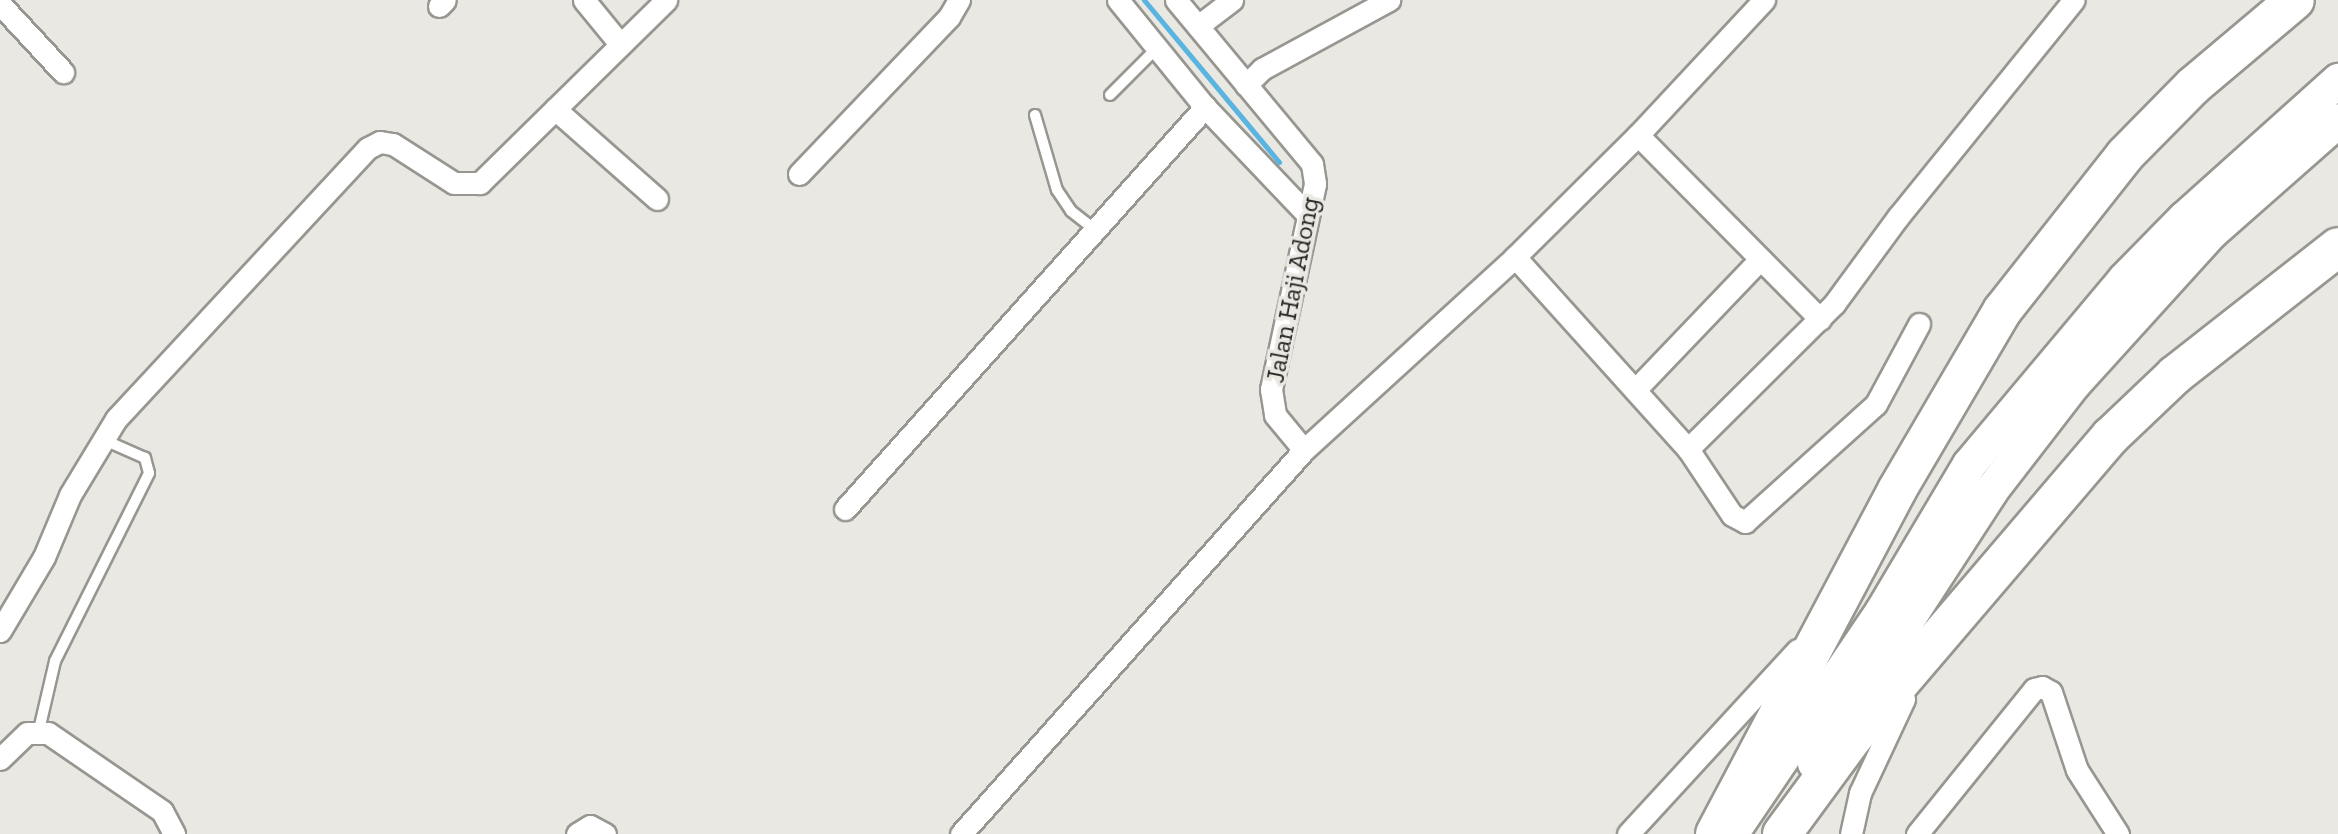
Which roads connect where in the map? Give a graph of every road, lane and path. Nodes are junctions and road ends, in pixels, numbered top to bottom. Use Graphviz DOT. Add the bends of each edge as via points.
graph roads {
  1 [pos="584,0"];
  2 [pos="666,0"];
  3 [pos="959,0"];
  4 [pos="1118,0"];
  5 [pos="1176,0"];
  6 [pos="1231,0"];
  7 [pos="1389,0"];
  8 [pos="1764,0"];
  9 [pos="2074,0"];
  10 [pos="0,4"];
  11 [pos="2287,6"];
  12 [pos="1198,26"];
  13 [pos="620,44"];
  14 [pos="1157,48"];
  15 [pos="62,72"];
  16 [pos="2338,80"];
  17 [pos="1247,85"];
  18 [pos="1110,95"];
  19 [pos="1205,107"];
  20 [pos="555,109"];
  21 [pos="1035,115"];
  22 [pos="2338,120"];
  23 [pos="1638,135"];
  24 [pos="799,174"];
  25 [pos="657,199"];
  26 [pos="1306,212"];
  27 [pos="1093,228"];
  28 [pos="2338,247"];
  29 [pos="1515,257"];
  30 [pos="1760,259"];
  31 [pos="1820,319"];
  32 [pos="1919,324"];
  33 [pos="1635,390"];
  34 [pos="102,439"];
  35 [pos="1688,449"];
  36 [pos="1304,450"];
  37 [pos="1897,490"];
  38 [pos="845,509"];
  39 [pos="0,631"];
  40 [pos="1937,639"];
  41 [pos="39,730"];
  42 [pos="0,759"];
  43 [pos="174,834"];
  44 [pos="577,834"];
  45 [pos="605,834"];
  46 [pos="961,834"];
  47 [pos="1628,834"];
  48 [pos="1715,834"];
  49 [pos="1730,834"];
  50 [pos="1768,834"];
  51 [pos="1782,834"];
  52 [pos="1851,834"];
  53 [pos="1917,834"];
  54 [pos="2118,834"];
  1 -- 13 [label="street"];
  2 -- 13 [label="street"];
  3 -- 24 [label="street" via="949,17"];
  4 -- 14 [label="street"];
  5 -- 12 [label="street, Jalan Haji Adong"];
  6 -- 12 [label="street"];
  7 -- 17 [label="street" via="1262,69"];
  8 -- 23 [label="street"];
  9 -- 31 [label="street"];
  10 -- 15 [label="street"];
  11 -- 37 [label="highway" via="2193,86 2125,155 2068,224 2002,311"];
  12 -- 17 [label="street, Jalan Haji Adong"];
  13 -- 20 [label="street"];
  14 -- 18 [label="lane"];
  14 -- 19 [label="street"];
  16 -- 49 [label="main road" via="2123,279 1978,453 1881,612"];
  17 -- 26 [label="street, Jalan Haji Adong" via="1312,164 1315,184"];
  19 -- 26 [label="street"];
  19 -- 27 [label="street"];
  20 -- 25 [label="street"];
  20 -- 34 [label="street" via="494,171 467,186 454,183 393,144 368,148"];
  21 -- 27 [label="lane" via="1057,190 1071,211"];
  22 -- 50 [label="main road" via="2211,232 2073,384 1991,489"];
  23 -- 29 [label="street"];
  23 -- 30 [label="street"];
  26 -- 36 [label="street, Jalan Haji Adong" via="1271,388 1275,415"];
  27 -- 38 [label="street"];
  28 -- 40 [label="highway" via="2175,375 2111,436"];
  29 -- 33 [label="street"];
  29 -- 36 [label="street"];
  30 -- 31 [label="street"];
  30 -- 33 [label="street"];
  31 -- 35 [label="street"];
  32 -- 35 [label="street" via="1876,404 1752,519 1737,520"];
  33 -- 35 [label="street"];
  34 -- 39 [label="street" via="59,515 44,557"];
  34 -- 41 [label="lane" via="145,458 149,473 55,661"];
  36 -- 46 [label="street"];
  37 -- 47 [label="street" via="1793,656"];
  37 -- 48 [label="highway"];
  40 -- 51 [label="highway" via="1851,740"];
  40 -- 52 [label="street" via="1881,740 1860,793"];
  41 -- 42 [label="street" via="27,733"];
  41 -- 43 [label="street" via="162,811"];
  44 -- 45 [label="street" via="590,827"];
  53 -- 54 [label="street" via="2034,688 2042,687 2051,692 2077,770"];
}
